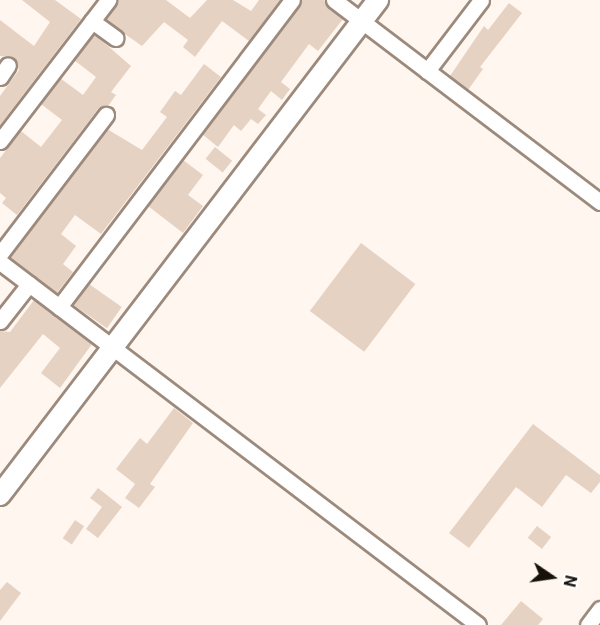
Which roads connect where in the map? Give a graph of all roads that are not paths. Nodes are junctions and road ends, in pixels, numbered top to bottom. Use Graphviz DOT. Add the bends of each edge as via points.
graph roads {
  1 [pos="108,0"];
  2 [pos="292,0"];
  3 [pos="334,0"];
  4 [pos="378,0"];
  5 [pos="481,0"];
  6 [pos="92,21"];
  7 [pos="362,21"];
  8 [pos="115,38"];
  9 [pos="427,71"];
  10 [pos="106,116"];
  11 [pos="0,141"];
  12 [pos="600,202"];
  13 [pos="0,255"];
  14 [pos="0,262"];
  15 [pos="28,284"];
  16 [pos="59,307"];
  17 [pos="0,321"];
  18 [pos="114,349"];
  19 [pos="0,495"];
  20 [pos="600,609"];
  21 [pos="478,625"];
  22 [pos="588,625"];
  1 -- 6 [label="street"];
  2 -- 16 [label="street"];
  3 -- 7 [label="street"];
  4 -- 7 [label="street"];
  5 -- 9 [label="street"];
  6 -- 8 [label="street"];
  6 -- 11 [label="street"];
  7 -- 9 [label="street"];
  7 -- 18 [label="street"];
  9 -- 12 [label="street"];
  10 -- 13 [label="street"];
  14 -- 15 [label="street"];
  15 -- 16 [label="street"];
  15 -- 17 [label="street"];
  16 -- 18 [label="street"];
  18 -- 19 [label="street"];
  18 -- 21 [label="street"];
  20 -- 22 [label="street"];
}
